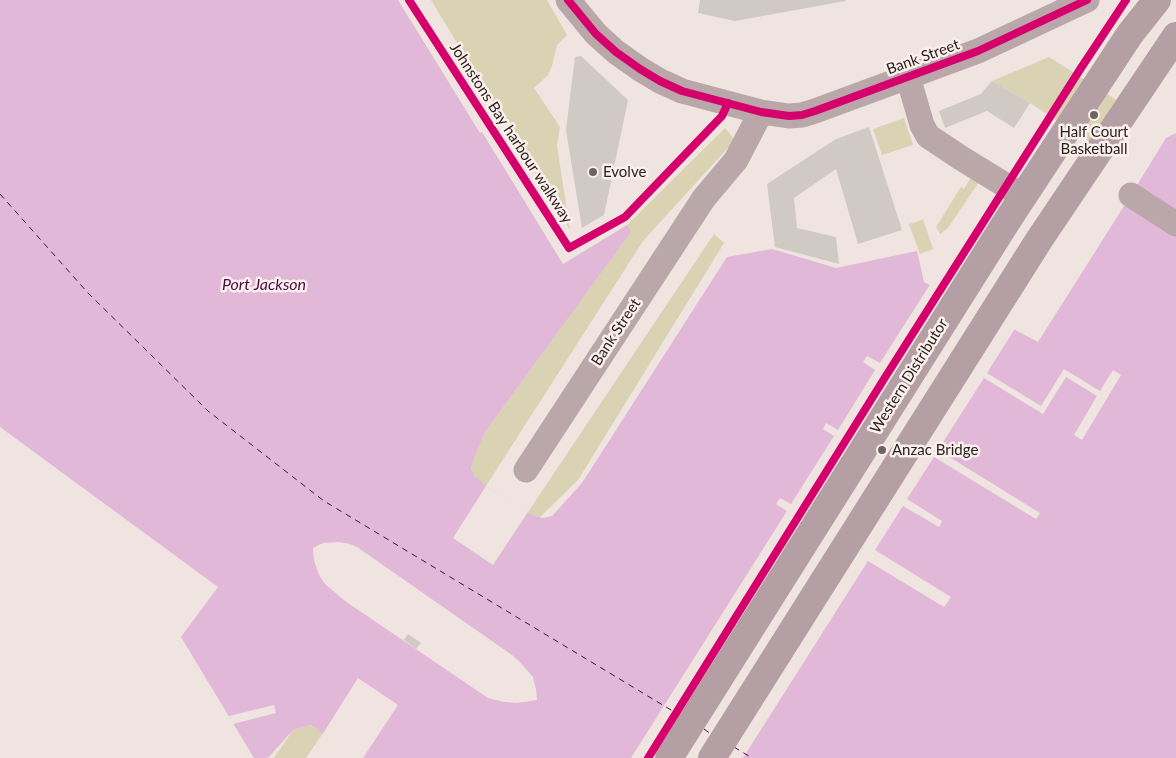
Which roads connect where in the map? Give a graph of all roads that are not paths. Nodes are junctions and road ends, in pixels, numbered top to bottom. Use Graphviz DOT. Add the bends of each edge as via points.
graph roads {
  1 [pos="568,0"];
  2 [pos="1087,0"];
  3 [pos="1157,0"];
  4 [pos="1176,36"];
  5 [pos="908,77"];
  6 [pos="761,112"];
  7 [pos="1018,193"];
  8 [pos="1132,195"];
  9 [pos="1176,224"];
  10 [pos="526,470"];
  11 [pos="669,758"];
  12 [pos="712,758"];
  1 -- 6 [label="street" via="596,34 653,77 682,91"];
  2 -- 5 [label="street, Bank Street" via="978,51"];
  3 -- 11 [label="highway, Western Distributor" via="1130,34 1007,221"];
  4 -- 12 [label="highway" via="1039,240"];
  5 -- 6 [label="street, Bank Street" via="802,115"];
  5 -- 7 [label="street" via="928,136"];
  6 -- 10 [label="street, Bank Street" via="736,160 704,198"];
  8 -- 9 [label="street"];
}
